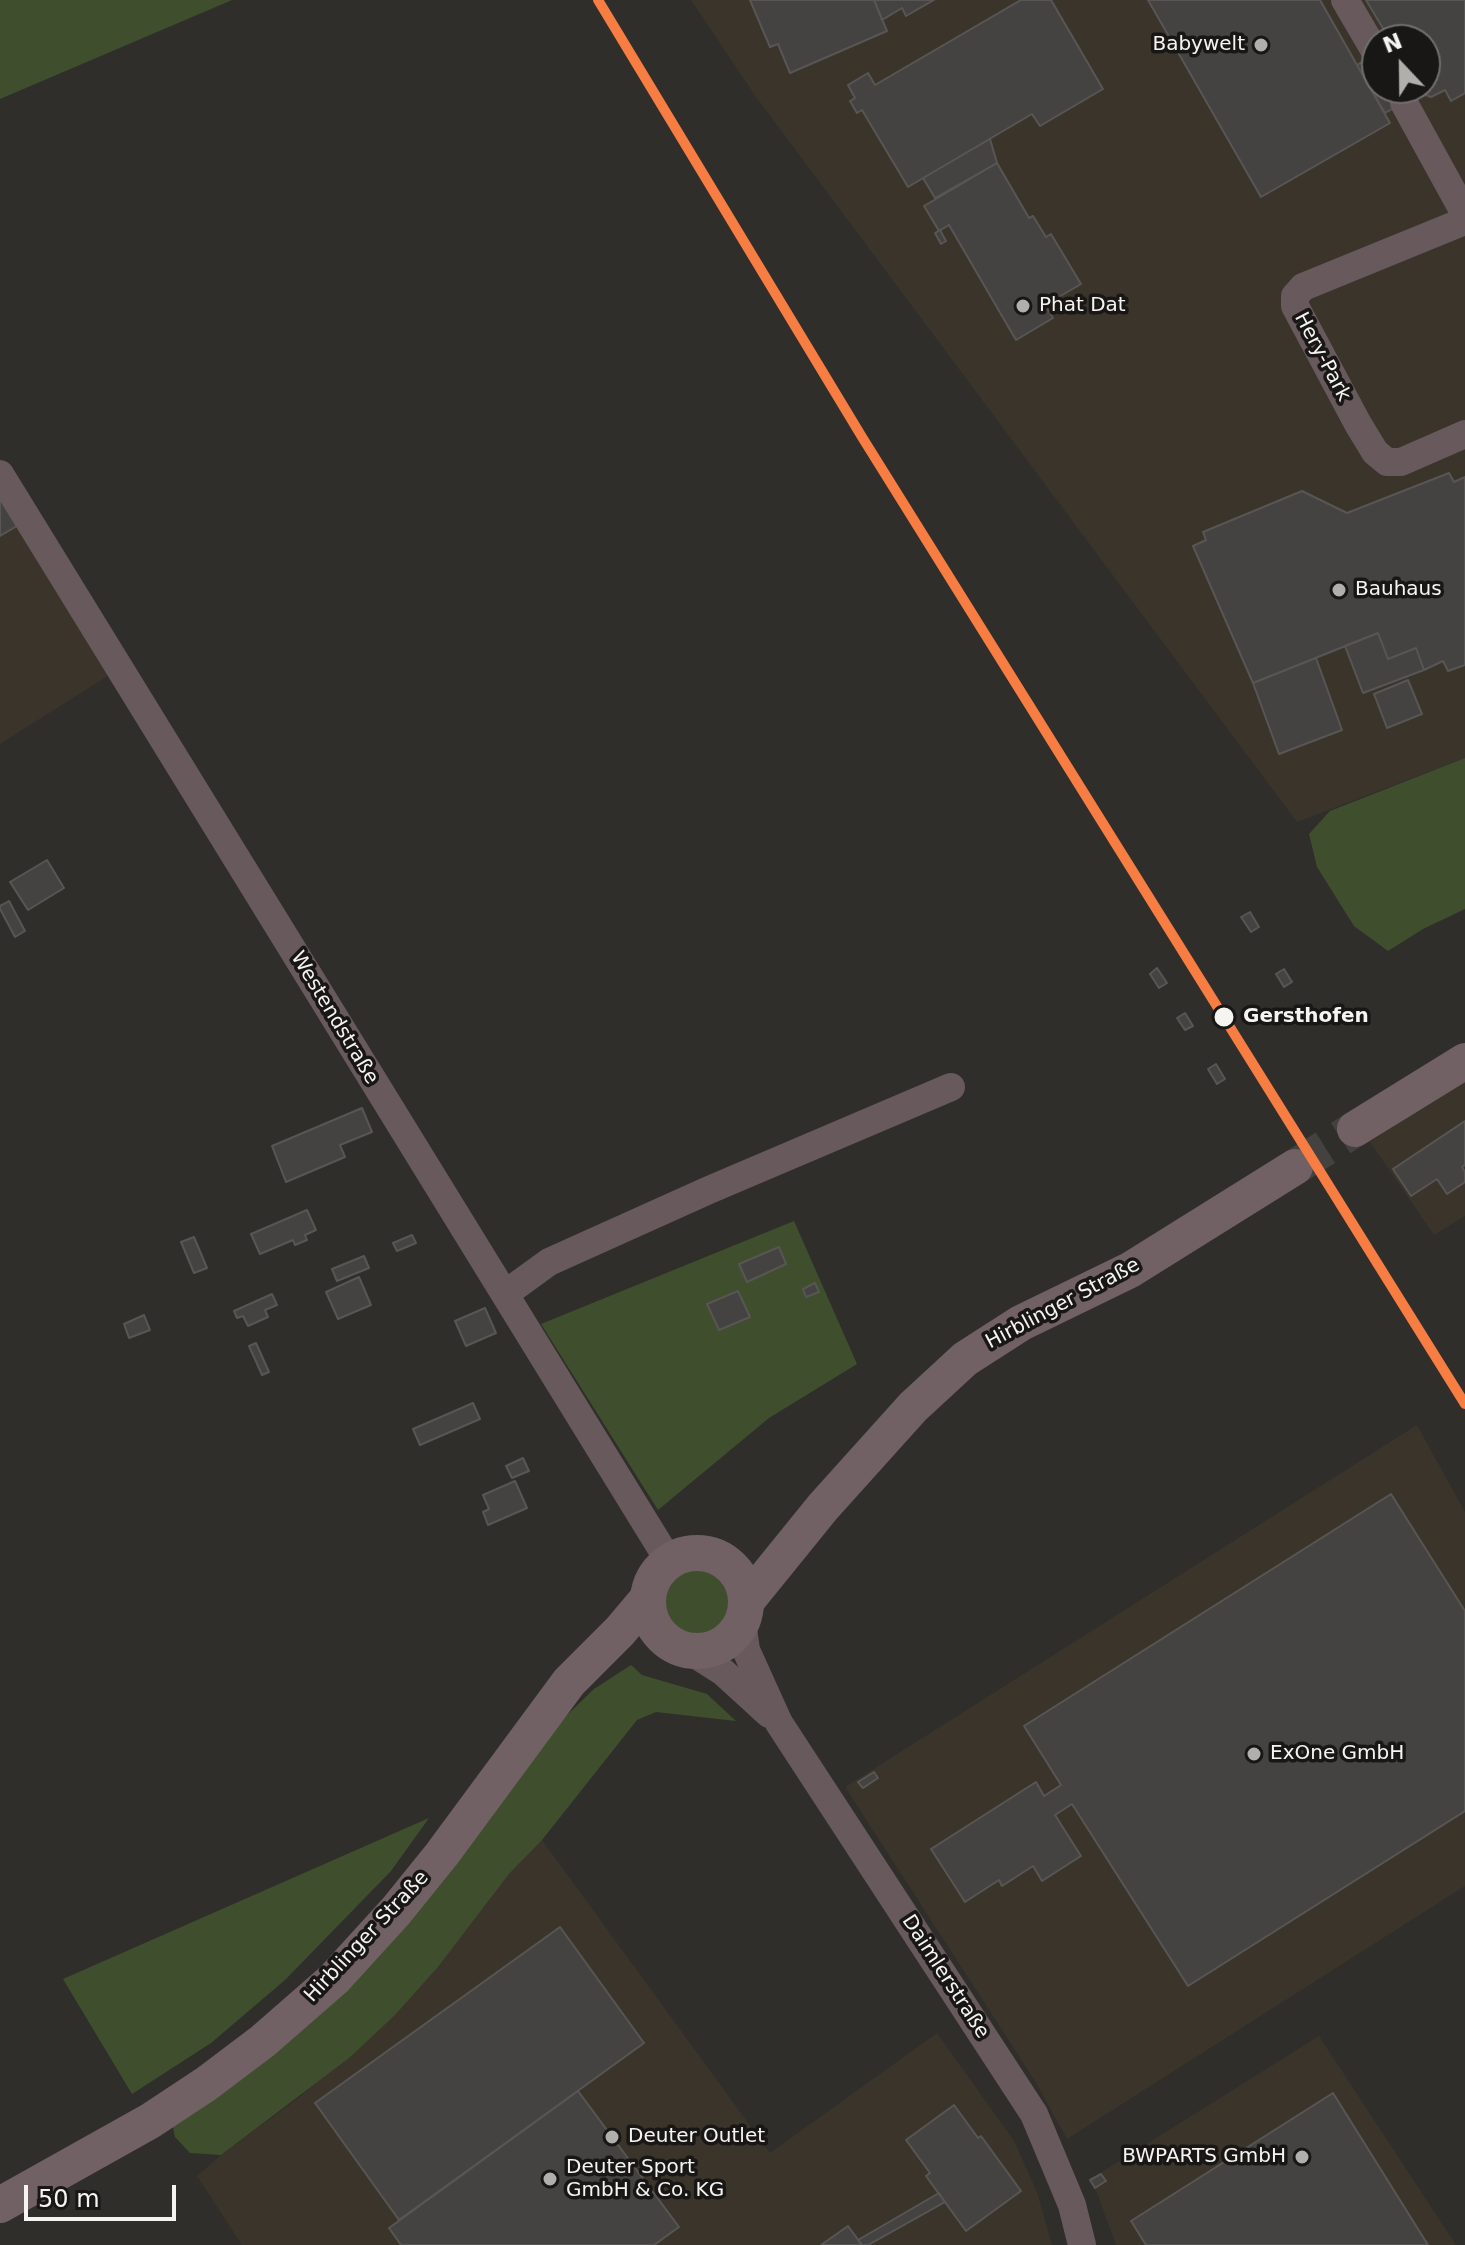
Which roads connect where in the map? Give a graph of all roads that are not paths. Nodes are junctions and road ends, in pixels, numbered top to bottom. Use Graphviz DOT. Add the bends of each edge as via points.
graph roads {
  1 [pos="1345,0"];
  2 [pos="1361,27"];
  3 [pos="1405,104"];
  4 [pos="1465,214"];
  5 [pos="1465,221"];
  6 [pos="1465,434"];
  7 [pos="0,474"];
  8 [pos="1453,1068"];
  9 [pos="951,1087"];
  10 [pos="1355,1129"];
  11 [pos="1295,1167"];
  12 [pos="505,1294"];
  13 [pos="823,1507"];
  14 [pos="719,1557"];
  15 [pos="669,1561"];
  16 [pos="647,1599"];
  17 [pos="744,1612"];
  18 [pos="679,1646"];
  19 [pos="779,1723"];
  20 [pos="533,1730"];
  21 [pos="0,2205"];
  22 [pos="1082,2245"];
  1 -- 2 [label="street"];
  3 -- 4 [label="street"];
  5 -- 6 [label="street, Hery-Park" via="1303,287 1295,296 1295,306 1358,424 1387,462 1401,462"];
  7 -- 12 [label="street, Westendstraße"];
  8 -- 10 [label="main road"];
  9 -- 12 [label="street" via="549,1262"];
  11 -- 13 [label="main road, Hirblinger Straße" via="1130,1270 984,1345 913,1407"];
  12 -- 15 [label="street, Westendstraße"];
  13 -- 14 [label="main road, Hirblinger Straße" via="759,1548"];
  13 -- 17 [label="main road, Hirblinger Straße"];
  14 -- 15 [label="main road, Hirblinger Straße" via="694,1552"];
  14 -- 17 [label="main road" via="743,1582"];
  15 -- 16 [label="main road, Hirblinger Straße" via="658,1570"];
  16 -- 18 [label="main road" via="656,1629"];
  16 -- 20 [label="main road, Hirblinger Straße" via="569,1682"];
  17 -- 18 [label="main road, Hirblinger Straße" via="737,1631 721,1645 701,1651"];
  17 -- 19 [label="street, Daimlerstraße" via="746,1650"];
  18 -- 19 [label="street, Daimlerstraße" via="723,1672"];
  18 -- 20 [label="main road, Hirblinger Straße" via="633,1650 613,1661"];
  19 -- 22 [label="street, Daimlerstraße" via="1034,2114 1072,2205"];
  20 -- 21 [label="main road, Hirblinger Straße" via="442,1854 334,1979 206,2084"];
}
